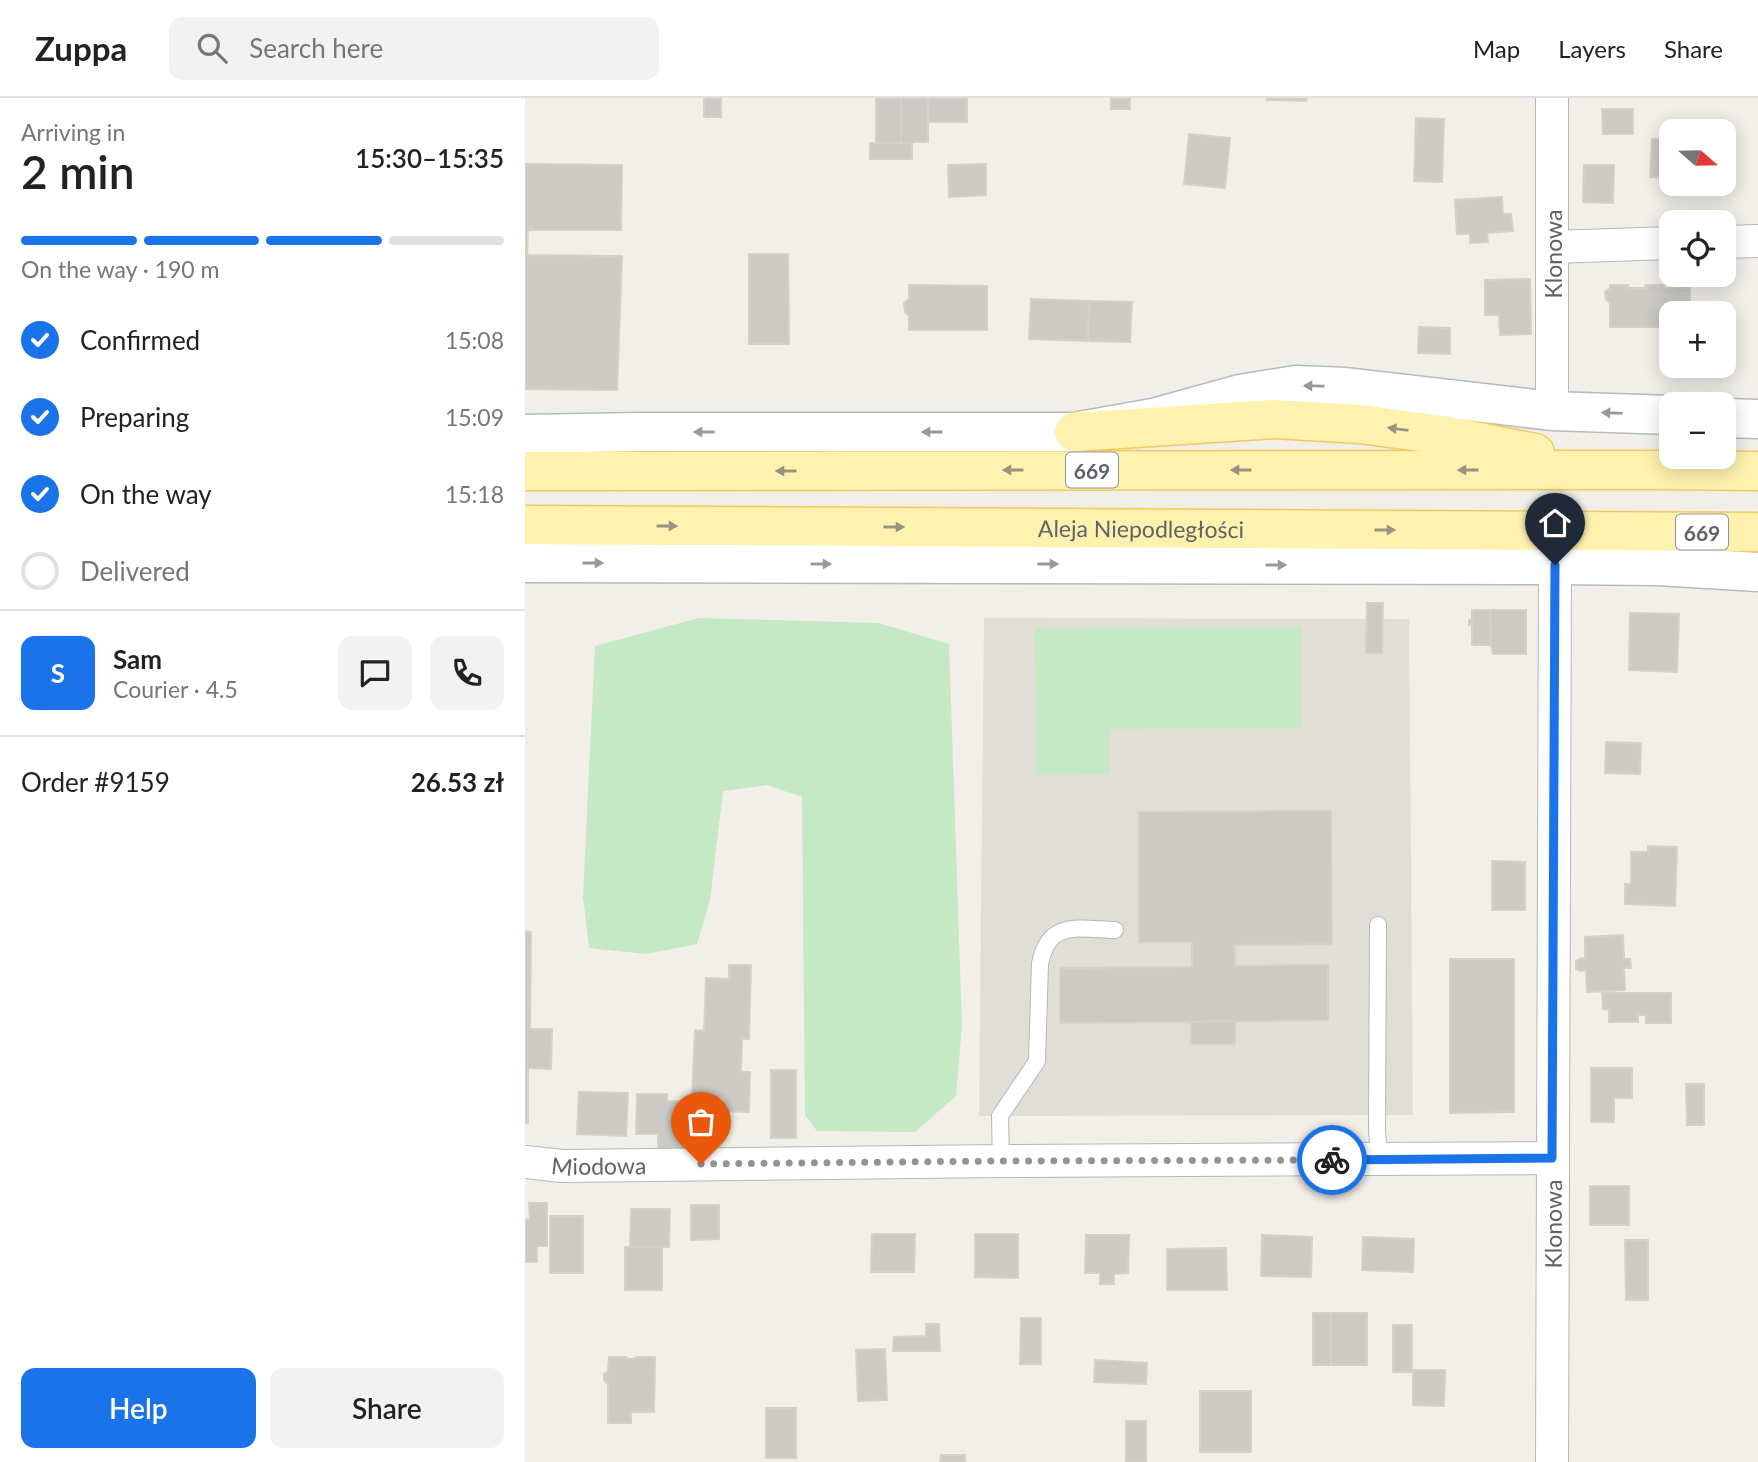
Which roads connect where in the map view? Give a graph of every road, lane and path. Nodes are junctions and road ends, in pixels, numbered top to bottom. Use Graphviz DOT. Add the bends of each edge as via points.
graph roads {
  1 [pos="1552,98"];
  2 [pos="1758,241"];
  3 [pos="1736,242"];
  4 [pos="1659,243"];
  5 [pos="1553,247"];
  6 [pos="1552,411"];
  7 [pos="1659,415"];
  8 [pos="1736,418"];
  9 [pos="1758,419"];
  10 [pos="1074,432"];
  11 [pos="525,434"];
  12 [pos="1659,470"];
  13 [pos="525,471"];
  14 [pos="1758,471"];
  15 [pos="525,525"];
  16 [pos="1646,532"];
  17 [pos="1758,532"];
  18 [pos="1758,544"];
  19 [pos="525,563"];
  20 [pos="1555,565"];
  21 [pos="1758,572"];
  22 [pos="1378,925"];
  23 [pos="1115,930"];
  24 [pos="1552,1158"];
  25 [pos="1378,1160"];
  26 [pos="1002,1161"];
  27 [pos="525,1162"];
  28 [pos="1552,1462"];
  1 -- 5 [label="street, Klonowa"];
  2 -- 3 [label="street"];
  4 -- 5 [label="street"];
  5 -- 6 [label="street, Klonowa"];
  7 -- 6 [label="main road, one-way"];
  6 -- 10 [label="main road, one-way" via="1296,385"];
  8 -- 9 [label="main road"];
  10 -- 11 [label="main road, one-way"];
  12 -- 10 [label="main road, one-way" via="1360,424 1274,419"];
  12 -- 13 [label="main road, 669, one-way"];
  12 -- 14 [label="main road, 669"];
  15 -- 16 [label="main road, Aleja Niepodległości / 669, one-way"];
  16 -- 17 [label="main road, Aleja Niepodległości / 669"];
  16 -- 18 [label="main road"];
  19 -- 20 [label="main road, one-way"];
  20 -- 21 [label="main road"];
  20 -- 24 [label="street, Klonowa"];
  22 -- 25 [label="lane"];
  23 -- 26 [label="lane" via="1065,929 1050,938 1043,950 1037,1061 1000,1116"];
  24 -- 25 [label="street, Miodowa"];
  24 -- 28 [label="street, Klonowa"];
  25 -- 26 [label="street, Miodowa"];
  26 -- 27 [label="street, Miodowa" via="562,1166"];
}
